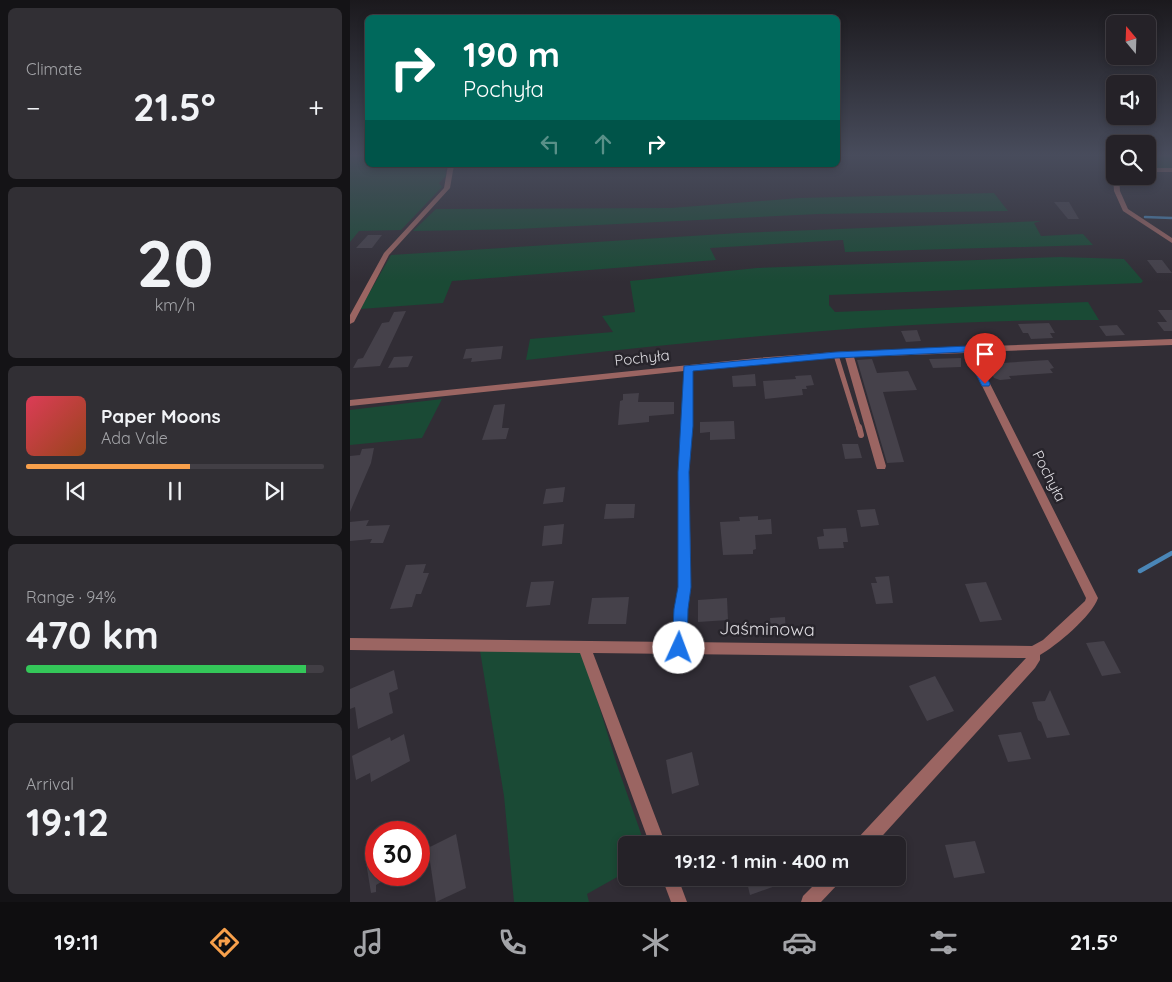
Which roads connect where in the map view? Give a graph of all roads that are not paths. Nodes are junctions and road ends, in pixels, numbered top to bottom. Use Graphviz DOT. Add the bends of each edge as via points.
graph roads {
  1 [pos="438,198"];
  2 [pos="1120,198"];
  3 [pos="1172,241"];
  4 [pos="350,322"];
  5 [pos="1172,342"];
  6 [pos="968,349"];
  7 [pos="836,355"];
  8 [pos="849,355"];
  9 [pos="688,369"];
  10 [pos="350,403"];
  11 [pos="861,436"];
  12 [pos="881,466"];
  13 [pos="350,644"];
  14 [pos="584,647"];
  15 [pos="679,648"];
  16 [pos="1033,652"];
  17 [pos="655,836"];
  18 [pos="871,836"];
  19 [pos="673,886"];
  20 [pos="824,886"];
  21 [pos="679,902"];
  22 [pos="809,902"];
  1 -- 4 [label="street" via="386,254"];
  2 -- 3 [label="street" via="1124,210"];
  5 -- 6 [label="street, Pochyła"];
  6 -- 8 [label="street, Pochyła"];
  6 -- 16 [label="street, Pochyła" via="1092,598 1090,604 1048,644"];
  7 -- 8 [label="street, Pochyła"];
  7 -- 9 [label="street, Pochyła"];
  7 -- 11 [label="lane"];
  8 -- 12 [label="street"];
  9 -- 10 [label="street, Pochyła"];
  9 -- 15 [label="street" via="684,472 685,587"];
  13 -- 14 [label="street, Jaśminowa"];
  14 -- 15 [label="street, Jaśminowa"];
  14 -- 17 [label="street"];
  15 -- 16 [label="street, Jaśminowa"];
  16 -- 18 [label="street" via="1034,660"];
  19 -- 21 [label="street"];
  20 -- 22 [label="street"];
}
